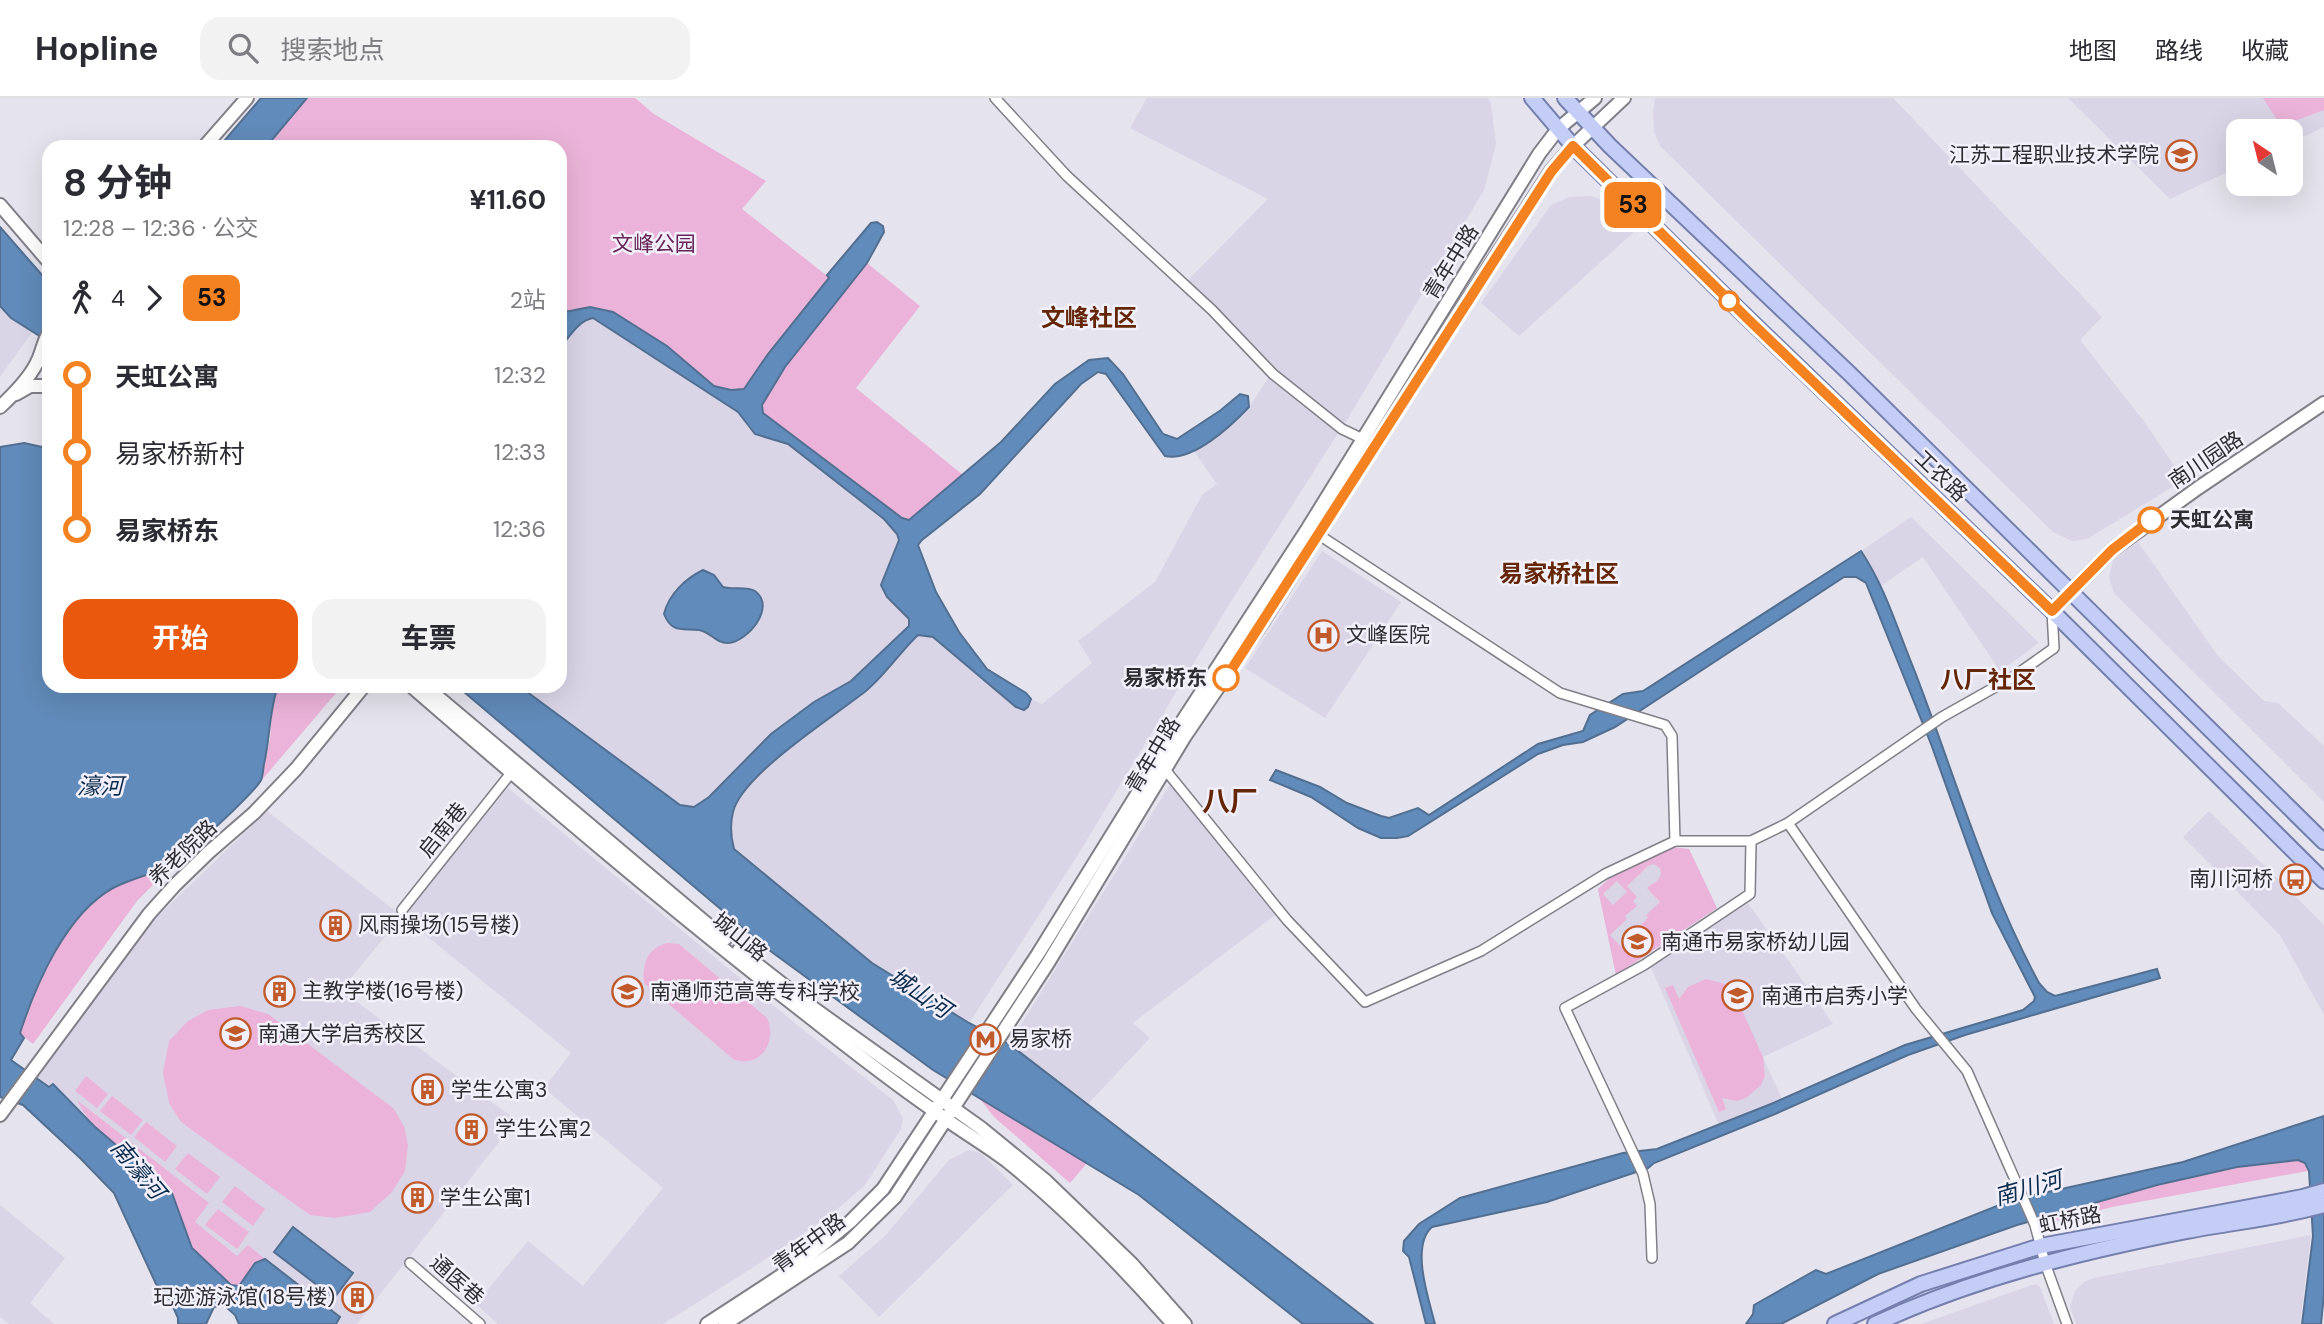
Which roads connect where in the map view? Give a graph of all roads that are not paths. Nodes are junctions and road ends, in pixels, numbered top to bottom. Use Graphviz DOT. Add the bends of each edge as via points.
graph roads {
  1 [pos="247,98"];
  2 [pos="995,98"];
  3 [pos="1532,98"];
  4 [pos="1565,98"];
  5 [pos="1595,98"];
  6 [pos="1624,98"];
  7 [pos="1578,112"];
  8 [pos="1592,127"];
  9 [pos="1558,129"];
  10 [pos="210,140"];
  11 [pos="1573,146"];
  12 [pos="0,205"];
  13 [pos="42,254"];
  14 [pos="42,349"];
  15 [pos="42,386"];
  16 [pos="13,395"];
  17 [pos="0,401"];
  18 [pos="2324,403"];
  19 [pos="0,407"];
  20 [pos="1363,439"];
  21 [pos="1313,531"];
  22 [pos="2071,592"];
  23 [pos="2052,611"];
  24 [pos="358,693"];
  25 [pos="419,693"];
  26 [pos="433,693"];
  27 [pos="1162,766"];
  28 [pos="511,773"];
  29 [pos="1788,823"];
  30 [pos="1675,841"];
  31 [pos="1751,841"];
  32 [pos="2324,842"];
  33 [pos="2324,881"];
  34 [pos="402,910"];
  35 [pos="956,1090"];
  36 [pos="938,1106"];
  37 [pos="2,1112"];
  38 [pos="950,1114"];
  39 [pos="2324,1191"];
  40 [pos="2303,1204"];
  41 [pos="2324,1205"];
  42 [pos="2041,1246"];
  43 [pos="1652,1258"];
  44 [pos="2045,1262"];
  45 [pos="410,1263"];
  46 [pos="480,1324"];
  47 [pos="707,1324"];
  48 [pos="725,1324"];
  49 [pos="1173,1324"];
  50 [pos="1185,1324"];
  51 [pos="1835,1324"];
  52 [pos="1875,1324"];
  53 [pos="2067,1324"];
  1 -- 10 [label="main road"];
  2 -- 20 [label="street" via="1067,176 1212,310 1273,374 1342,429"];
  3 -- 9 [label="main road, 工农路"];
  4 -- 7 [label="main road, 工农路"];
  5 -- 7 [label="main road, 青年中路"];
  6 -- 8 [label="main road, 青年中路"];
  7 -- 8 [label="main road, 工农路"];
  7 -- 9 [label="main road, 青年中路"];
  8 -- 11 [label="main road, 青年中路"];
  8 -- 22 [label="main road, 工农路"];
  9 -- 11 [label="main road, 工农路"];
  9 -- 20 [label="main road, 青年中路"];
  11 -- 21 [label="main road, 青年中路" via="1551,172"];
  11 -- 23 [label="main road, 工农路"];
  12 -- 13 [label="main road"];
  14 -- 16 [label="main road"];
  15 -- 16 [label="main road" via="30,386"];
  16 -- 17 [label="main road"];
  16 -- 19 [label="main road"];
  18 -- 22 [label="main road, 南川园路" via="2141,527"];
  20 -- 21 [label="main road, 青年中路"];
  21 -- 27 [label="main road, 青年中路" via="1262,623"];
  21 -- 30 [label="street" via="1559,693 1665,725 1672,736"];
  22 -- 23 [label="main road, 南川园路"];
  22 -- 32 [label="main road, 工农路"];
  23 -- 29 [label="street" via="2054,648 1939,719"];
  23 -- 33 [label="main road, 工农路"];
  24 -- 37 [label="main road, 养老院路" via="288,778 149,914"];
  25 -- 28 [label="main road, 城山路"];
  26 -- 36 [label="main road, 城山路" via="724,938"];
  27 -- 30 [label="street" via="1287,920 1366,1002 1482,951 1605,874"];
  27 -- 35 [label="main road, 青年中路"];
  28 -- 34 [label="street, 启南巷"];
  28 -- 36 [label="main road, 城山路" via="802,1011"];
  29 -- 31 [label="street"];
  29 -- 42 [label="street" via="1916,1009 1967,1071"];
  30 -- 31 [label="street"];
  31 -- 43 [label="street" via="1750,894 1644,965 1565,1008 1643,1174 1650,1204"];
  35 -- 36 [label="main road, 青年中路"];
  35 -- 38 [label="main road, 青年中路"];
  36 -- 38 [label="main road, 城山路"];
  36 -- 47 [label="main road, 青年中路" via="883,1189 850,1223"];
  38 -- 48 [label="main road, 青年中路" via="895,1197 848,1243"];
  38 -- 49 [label="main road, 城山路" via="1042,1191 1124,1269"];
  38 -- 50 [label="main road, 城山路" via="981,1128 1046,1181 1132,1264"];
  39 -- 40 [label="main road, 虹桥路"];
  40 -- 41 [label="main road, 虹桥路"];
  40 -- 42 [label="main road, 虹桥路"];
  40 -- 44 [label="main road, 虹桥路"];
  42 -- 44 [label="street"];
  42 -- 51 [label="main road, 虹桥路" via="1922,1284"];
  44 -- 52 [label="main road, 虹桥路" via="1927,1300"];
  44 -- 53 [label="street"];
  45 -- 46 [label="street, 通医巷"];
}
